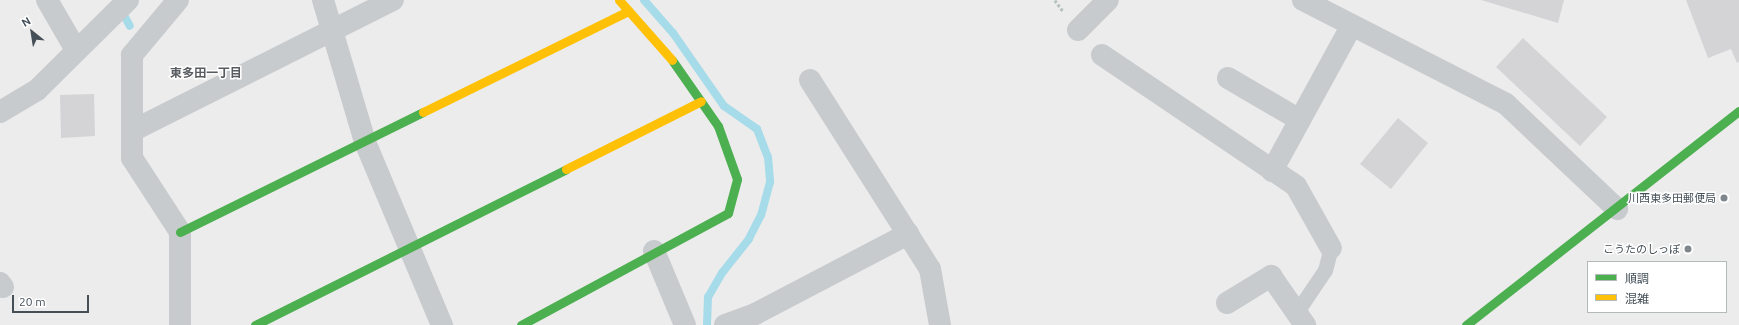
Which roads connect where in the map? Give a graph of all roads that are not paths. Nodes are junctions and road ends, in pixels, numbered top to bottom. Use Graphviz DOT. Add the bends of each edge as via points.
graph roads {
  1 [pos="47,0"];
  2 [pos="128,0"];
  3 [pos="178,0"];
  4 [pos="323,0"];
  5 [pos="393,0"];
  6 [pos="619,0"];
  7 [pos="1108,0"];
  8 [pos="1303,0"];
  9 [pos="628,10"];
  10 [pos="1352,25"];
  11 [pos="1078,30"];
  12 [pos="332,31"];
  13 [pos="76,50"];
  14 [pos="1102,55"];
  15 [pos="1228,78"];
  16 [pos="810,80"];
  17 [pos="701,101"];
  18 [pos="1739,111"];
  19 [pos="0,112"];
  20 [pos="1300,120"];
  21 [pos="132,131"];
  22 [pos="365,142"];
  23 [pos="1272,171"];
  24 [pos="1617,209"];
  25 [pos="180,232"];
  26 [pos="908,234"];
  27 [pos="1331,248"];
  28 [pos="410,249"];
  29 [pos="654,251"];
  30 [pos="1227,303"];
  31 [pos="758,319"];
  32 [pos="1300,319"];
  33 [pos="180,325"];
  34 [pos="256,325"];
  35 [pos="442,325"];
  36 [pos="521,325"];
  37 [pos="685,325"];
  38 [pos="725,325"];
  39 [pos="940,325"];
  40 [pos="1466,325"];
  1 -- 13 [label="street"];
  2 -- 13 [label="street"];
  3 -- 21 [label="street" via="132,55"];
  4 -- 12 [label="street"];
  5 -- 12 [label="street"];
  6 -- 9 [label="street"];
  7 -- 11 [label="street"];
  8 -- 10 [label="street"];
  9 -- 17 [label="street" via="675,63"];
  9 -- 22 [label="street"];
  10 -- 20 [label="street"];
  10 -- 24 [label="street" via="1506,104"];
  12 -- 21 [label="street"];
  12 -- 22 [label="street"];
  13 -- 19 [label="street" via="37,90"];
  14 -- 23 [label="street"];
  15 -- 20 [label="street"];
  16 -- 26 [label="street"];
  17 -- 28 [label="street"];
  17 -- 29 [label="street" via="718,126 737,179 728,213"];
  18 -- 24 [label="street"];
  20 -- 23 [label="street"];
  21 -- 25 [label="street" via="132,158"];
  22 -- 25 [label="street"];
  22 -- 28 [label="street"];
  23 -- 27 [label="street" via="1296,186"];
  24 -- 40 [label="street"];
  25 -- 33 [label="street"];
  26 -- 31 [label="street"];
  26 -- 39 [label="street" via="930,269"];
  27 -- 32 [label="lane" via="1325,270"];
  28 -- 34 [label="street"];
  28 -- 35 [label="street"];
  29 -- 36 [label="street"];
  29 -- 37 [label="street"];
  30 -- 32 [label="street" via="1271,276"];
  31 -- 38 [label="street"];
}
